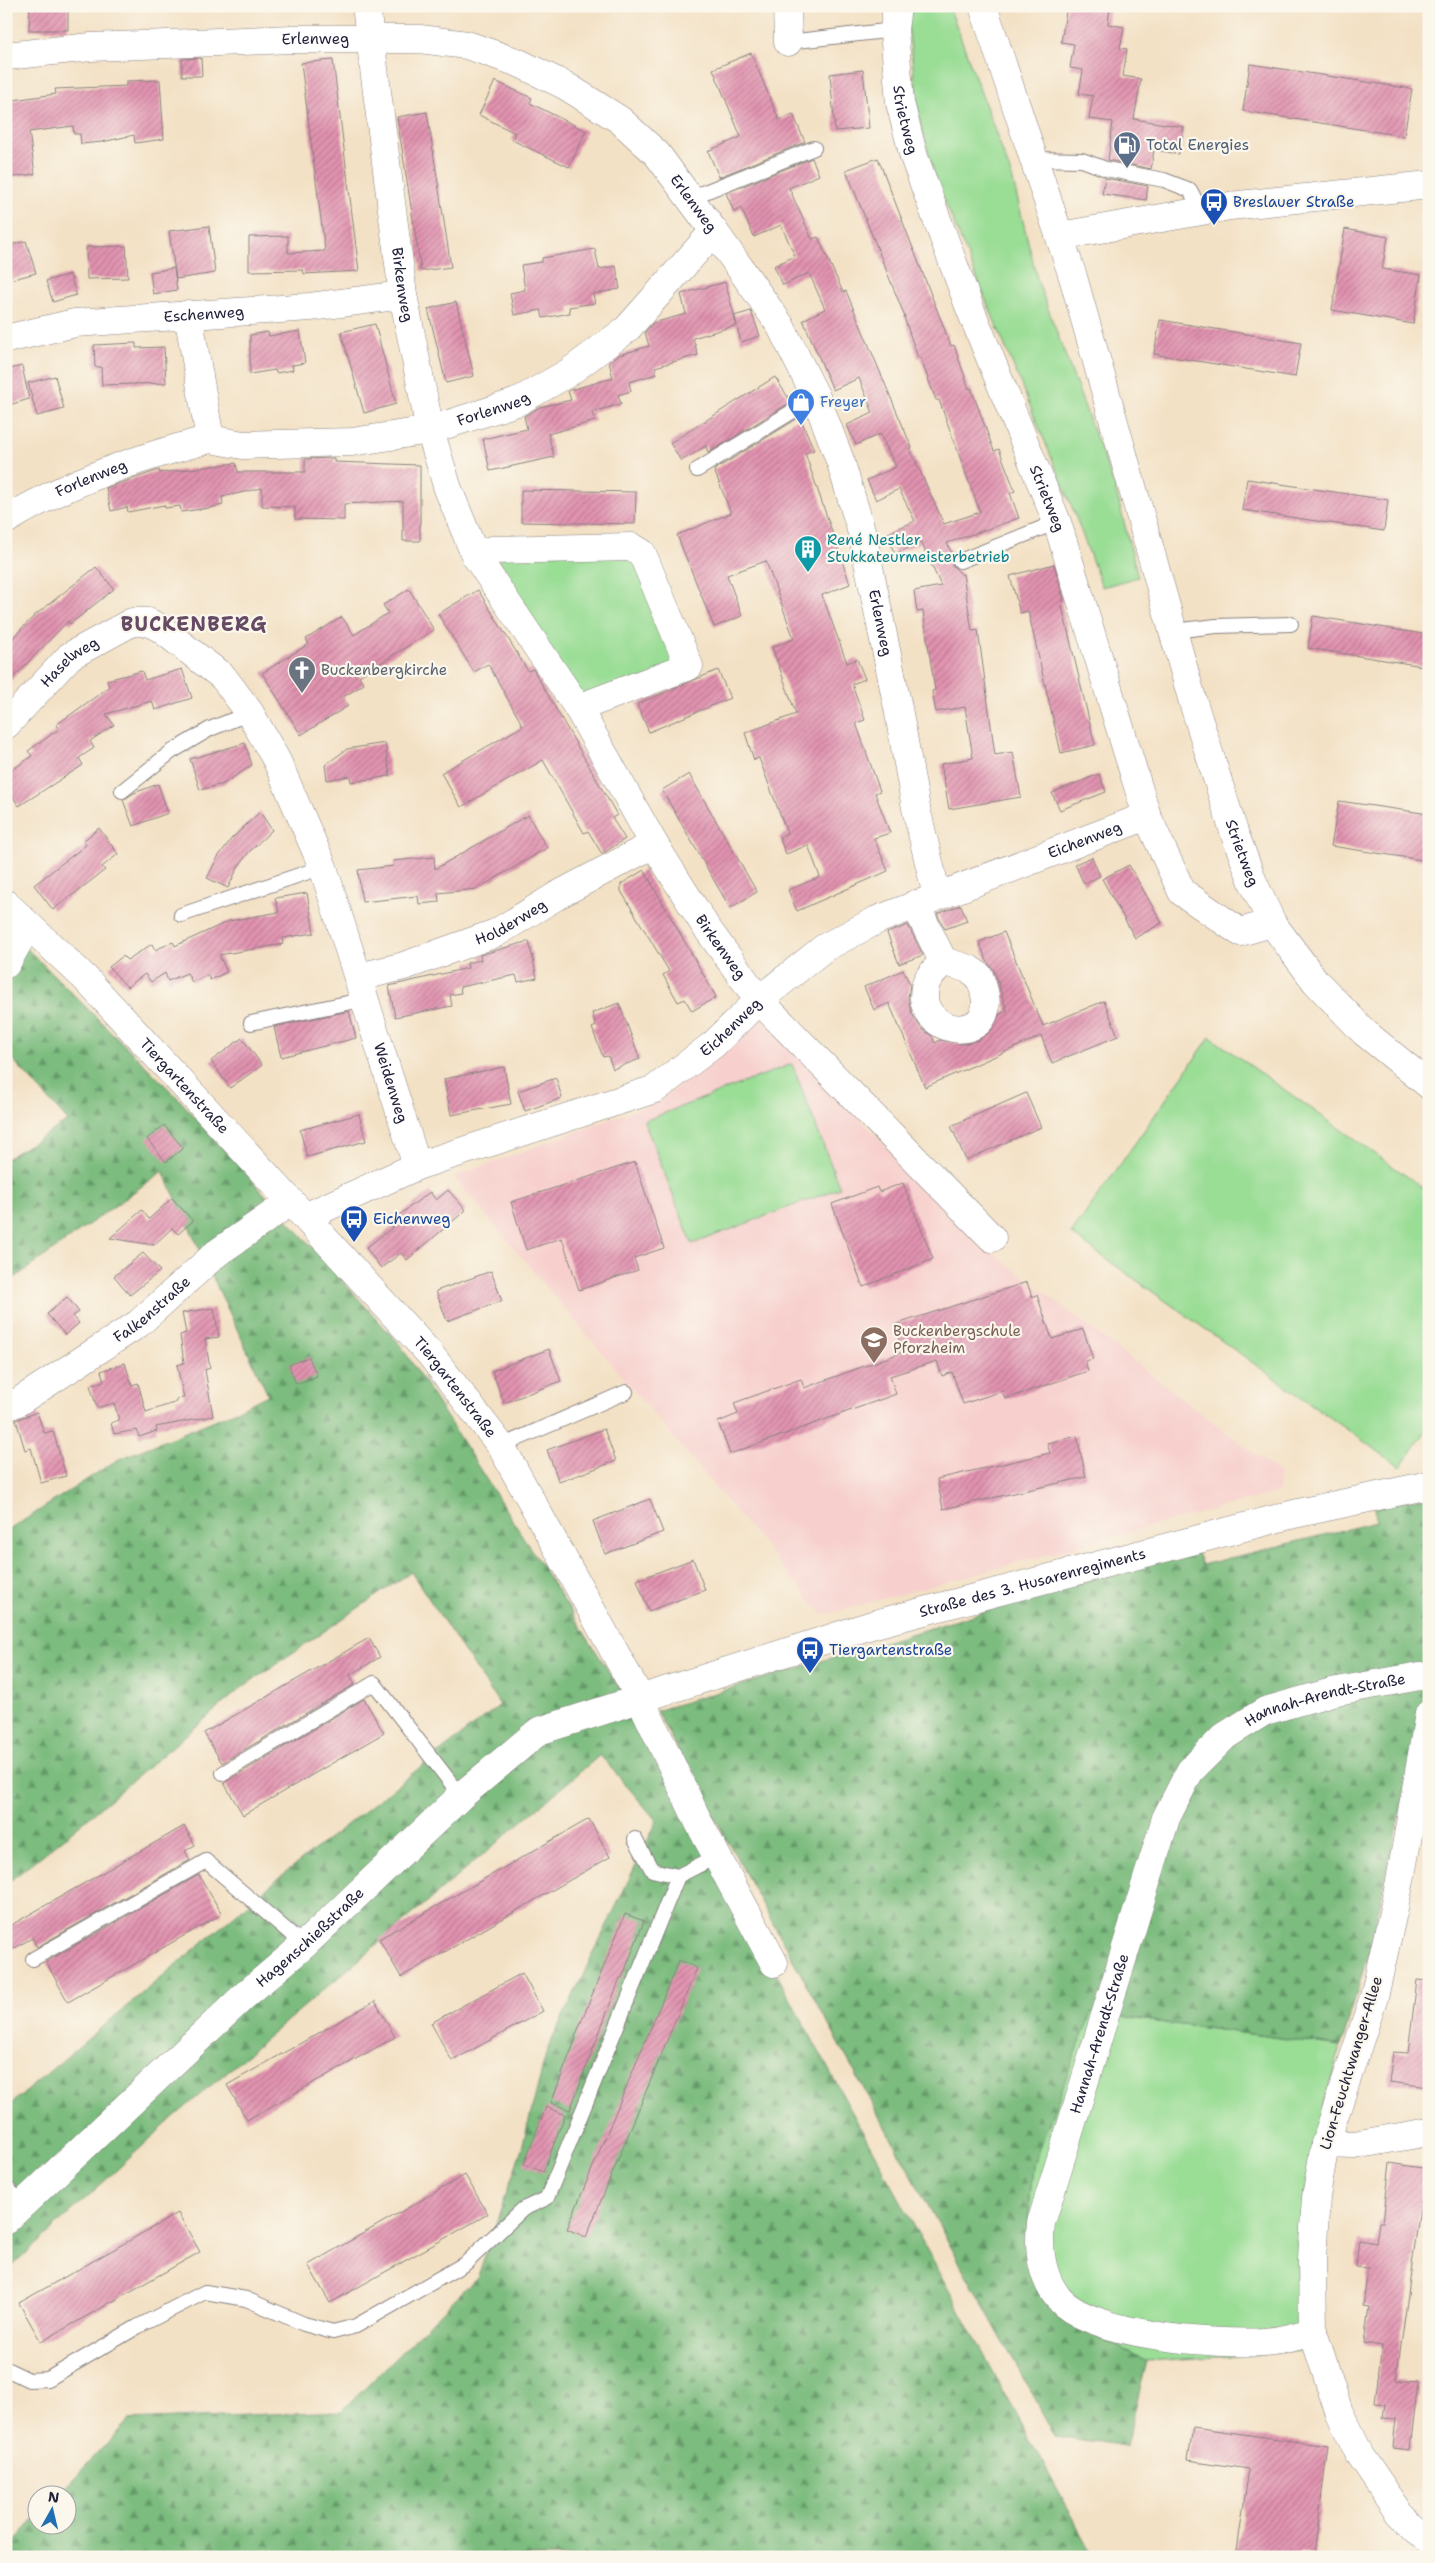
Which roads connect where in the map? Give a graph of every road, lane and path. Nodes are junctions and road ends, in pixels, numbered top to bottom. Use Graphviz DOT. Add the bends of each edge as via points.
graph roads {
  1 [pos="366,6"];
  2 [pos="787,6"];
  3 [pos="983,6"];
  4 [pos="896,18"];
  5 [pos="368,38"];
  6 [pos="788,42"];
  7 [pos="6,56"];
  8 [pos="814,148"];
  9 [pos="1034,159"];
  10 [pos="1429,185"];
  11 [pos="690,198"];
  12 [pos="1201,211"];
  13 [pos="714,231"];
  14 [pos="1060,236"];
  15 [pos="403,295"];
  16 [pos="188,314"];
  17 [pos="6,339"];
  18 [pos="816,397"];
  19 [pos="430,430"];
  20 [pos="210,439"];
  21 [pos="697,470"];
  22 [pos="6,520"];
  23 [pos="1057,522"];
  24 [pos="475,555"];
  25 [pos="960,561"];
  26 [pos="148,622"];
  27 [pos="1291,624"];
  28 [pos="1174,631"];
  29 [pos="578,708"];
  30 [pos="250,714"];
  31 [pos="6,725"];
  32 [pos="122,791"];
  33 [pos="1147,816"];
  34 [pos="654,844"];
  35 [pos="323,866"];
  36 [pos="926,900"];
  37 [pos="6,904"];
  38 [pos="181,914"];
  39 [pos="1272,923"];
  40 [pos="28,925"];
  41 [pos="943,961"];
  42 [pos="6,964"];
  43 [pos="362,988"];
  44 [pos="759,1000"];
  45 [pos="251,1023"];
  46 [pos="1429,1085"];
  47 [pos="417,1166"];
  48 [pos="298,1209"];
  49 [pos="992,1238"];
  50 [pos="626,1392"];
  51 [pos="6,1407"];
  52 [pos="500,1446"];
  53 [pos="1429,1485"];
  54 [pos="1429,1676"];
  55 [pos="640,1698"];
  56 [pos="1429,1714"];
  57 [pos="1424,1765"];
  58 [pos="223,1773"];
  59 [pos="461,1796"];
  60 [pos="635,1839"];
  61 [pos="717,1856"];
  62 [pos="678,1876"];
  63 [pos="304,1945"];
  64 [pos="34,1959"];
  65 [pos="774,1963"];
  66 [pos="1429,2132"];
  67 [pos="1325,2144"];
  68 [pos="12,2204"];
  69 [pos="1313,2332"];
  70 [pos="6,2369"];
  71 [pos="1429,2542"];
  1 -- 5 [label="street, Birkenweg"];
  2 -- 6 [label="street"];
  3 -- 9 [label="street, Strietweg"];
  4 -- 6 [label="lane"];
  4 -- 23 [label="street, Strietweg" via="900,103 914,157 969,306"];
  5 -- 7 [label="street, Erlenweg" via="91,47"];
  5 -- 11 [label="street, Erlenweg" via="420,39 467,45 519,63 566,86 620,120 657,154"];
  5 -- 15 [label="street, Birkenweg"];
  8 -- 11 [label="lane"];
  9 -- 12 [label="lane" via="1082,160 1106,169 1164,180 1190,190"];
  9 -- 14 [label="street, Strietweg"];
  10 -- 12 [label="street"];
  11 -- 13 [label="street, Erlenweg"];
  12 -- 14 [label="street"];
  13 -- 18 [label="street, Erlenweg" via="780,325"];
  13 -- 19 [label="street, Forlenweg" via="627,329 568,373 517,402"];
  14 -- 28 [label="street, Strietweg"];
  15 -- 16 [label="street, Eschenweg" via="310,307"];
  15 -- 19 [label="street, Birkenweg"];
  16 -- 17 [label="street, Eschenweg" via="75,323"];
  16 -- 20 [label="street"];
  18 -- 21 [label="lane"];
  18 -- 36 [label="street, Erlenweg" via="842,463 862,532 916,808"];
  19 -- 20 [label="street, Forlenweg" via="352,442 243,445"];
  19 -- 24 [label="street, Birkenweg" via="448,489"];
  20 -- 22 [label="street, Forlenweg" via="142,457 79,481"];
  23 -- 25 [label="lane"];
  23 -- 33 [label="street, Strietweg"];
  24 -- 29 [label="street, Birkenweg"];
  24 -- 29 [label="street" via="492,550 632,547 642,553 689,666"];
  26 -- 30 [label="street, Weidenweg" via="223,677"];
  26 -- 31 [label="street, Haselweg" via="132,622 70,656"];
  27 -- 28 [label="lane"];
  28 -- 39 [label="street, Strietweg" via="1234,832"];
  29 -- 34 [label="street, Birkenweg"];
  30 -- 32 [label="lane" via="210,728 171,752"];
  30 -- 35 [label="street, Weidenweg" via="277,761"];
  33 -- 36 [label="street, Eichenweg"];
  33 -- 39 [label="street, Strietweg" via="1182,892 1240,932"];
  34 -- 43 [label="street, Holderweg" via="558,895 496,933 404,966"];
  34 -- 44 [label="street, Birkenweg" via="706,927"];
  35 -- 38 [label="lane"];
  35 -- 43 [label="street, Weidenweg"];
  36 -- 41 [label="street, Erlenweg"];
  36 -- 44 [label="street, Eichenweg" via="877,920 824,948"];
  37 -- 40 [label="street, Tiergartenstraße"];
  39 -- 46 [label="street, Strietweg" via="1316,982 1364,1032"];
  40 -- 42 [label="street"];
  40 -- 48 [label="street, Tiergartenstraße" via="85,978"];
  43 -- 45 [label="lane"];
  43 -- 47 [label="street, Weidenweg"];
  44 -- 47 [label="street, Eichenweg" via="714,1044 655,1089"];
  44 -- 49 [label="street, Birkenweg"];
  47 -- 48 [label="street, Eichenweg"];
  48 -- 51 [label="street, Falkenstraße" via="217,1253 138,1324"];
  48 -- 52 [label="street, Tiergartenstraße" via="430,1354"];
  50 -- 52 [label="lane"];
  52 -- 55 [label="street, Tiergartenstraße"];
  53 -- 55 [label="street, Straße des 3. Husarenregiments" via="1294,1514 875,1624"];
  54 -- 69 [label="street, Hannah-Arendt-Straße" via="1332,1692 1265,1711 1225,1736 1190,1771 1166,1818 1041,2223 1038,2244 1046,2275 1060,2299 1092,2321 1148,2334 1210,2342 1265,2342"];
  55 -- 59 [label="street, Hagenschießstraße" via="539,1731"];
  55 -- 61 [label="street, Tiergartenstraße"];
  56 -- 57 [label="street, Lion-Feuchtwanger-Allee"];
  57 -- 67 [label="street, Lion-Feuchtwanger-Allee" via="1374,1997"];
  58 -- 59 [label="lane" via="374,1683"];
  59 -- 63 [label="street, Hagenschießstraße"];
  60 -- 62 [label="lane" via="652,1870"];
  61 -- 62 [label="lane"];
  61 -- 65 [label="street, Tiergartenstraße"];
  62 -- 70 [label="lane" via="547,2198 523,2209 466,2263 356,2326 333,2332 304,2324 246,2299 205,2292 48,2378 28,2380"];
  63 -- 64 [label="lane" via="206,1861"];
  63 -- 68 [label="street, Hagenschießstraße"];
  66 -- 67 [label="street" via="1354,2145"];
  67 -- 69 [label="street, Lion-Feuchtwanger-Allee" via="1316,2196 1312,2259"];
  69 -- 71 [label="street, Lion-Feuchtwanger-Allee" via="1338,2412 1360,2455 1396,2515"];
}
